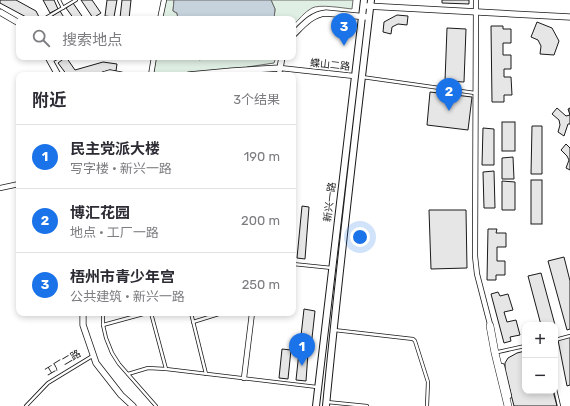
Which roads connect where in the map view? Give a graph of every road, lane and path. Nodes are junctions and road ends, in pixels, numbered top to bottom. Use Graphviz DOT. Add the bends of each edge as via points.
graph roads {
  1 [pos="59,0"];
  2 [pos="76,0"];
  3 [pos="164,0"];
  4 [pos="476,0"];
  5 [pos="367,3"];
  6 [pos="63,8"];
  7 [pos="0,12"];
  8 [pos="476,12"];
  9 [pos="49,16"];
  10 [pos="161,16"];
  11 [pos="362,17"];
  12 [pos="369,17"];
  13 [pos="570,17"];
  14 [pos="16,21"];
  15 [pos="296,32"];
  16 [pos="50,60"];
  17 [pos="154,60"];
  18 [pos="281,60"];
  19 [pos="280,68"];
  20 [pos="56,72"];
  21 [pos="152,72"];
  22 [pos="221,72"];
  23 [pos="279,72"];
  24 [pos="358,77"];
  25 [pos="475,93"];
  26 [pos="16,185"];
  27 [pos="0,188"];
  28 [pos="296,264"];
  29 [pos="332,268"];
  30 [pos="83,316"];
  31 [pos="103,316"];
  32 [pos="136,316"];
  33 [pos="152,316"];
  34 [pos="192,316"];
  35 [pos="212,316"];
  36 [pos="252,316"];
  37 [pos="193,322"];
  38 [pos="103,325"];
  39 [pos="490,326"];
  40 [pos="334,330"];
  41 [pos="570,336"];
  42 [pos="558,339"];
  43 [pos="522,347"];
  44 [pos="498,352"];
  45 [pos="94,355"];
  46 [pos="166,369"];
  47 [pos="128,374"];
  48 [pos="206,374"];
  49 [pos="244,378"];
  50 [pos="318,387"];
  51 [pos="556,394"];
  52 [pos="326,404"];
  53 [pos="26,406"];
  54 [pos="133,406"];
  55 [pos="156,406"];
  56 [pos="316,406"];
  57 [pos="367,406"];
  58 [pos="427,406"];
  59 [pos="508,406"];
  60 [pos="511,406"];
  61 [pos="559,406"];
  1 -- 6 [label="lane"];
  2 -- 6 [label="lane"];
  3 -- 10 [label="street"];
  4 -- 8 [label="street"];
  5 -- 8 [label="street"];
  5 -- 11 [label="main road, 新兴一路"];
  5 -- 12 [label="main road, 新兴一路"];
  6 -- 9 [label="lane"];
  7 -- 14 [label="street"];
  8 -- 13 [label="street"];
  8 -- 25 [label="street"];
  11 -- 12 [label="street"];
  11 -- 15 [label="street" via="321,13 309,19"];
  11 -- 24 [label="main road, 新兴一路"];
  12 -- 24 [label="main road, 新兴一路"];
  16 -- 20 [label="street"];
  17 -- 21 [label="street"];
  18 -- 19 [label="street"];
  19 -- 22 [label="street, 蝶山二路"];
  19 -- 23 [label="street"];
  19 -- 24 [label="street, 蝶山二路"];
  24 -- 25 [label="lane"];
  24 -- 29 [label="main road, 新兴一路"];
  24 -- 40 [label="main road, 新兴一路"];
  25 -- 39 [label="street" via="475,256"];
  26 -- 27 [label="street"];
  28 -- 29 [label="lane"];
  29 -- 50 [label="main road, 新兴一路"];
  30 -- 45 [label="street, 工厂二路" via="83,325"];
  31 -- 38 [label="lane"];
  32 -- 38 [label="lane"];
  33 -- 46 [label="lane"];
  34 -- 37 [label="lane"];
  35 -- 37 [label="lane"];
  36 -- 49 [label="street"];
  37 -- 48 [label="lane"];
  38 -- 47 [label="lane" via="112,353"];
  39 -- 44 [label="street"];
  39 -- 59 [label="main road"];
  40 -- 52 [label="main road, 新兴一路"];
  40 -- 58 [label="lane" via="413,339 428,382"];
  41 -- 42 [label="lane"];
  43 -- 44 [label="lane"];
  44 -- 60 [label="street"];
  45 -- 53 [label="lane, 工厂二路" via="48,383"];
  45 -- 54 [label="street, 工厂二路" via="96,363"];
  46 -- 47 [label="lane" via="148,368"];
  46 -- 48 [label="lane"];
  47 -- 55 [label="lane"];
  48 -- 49 [label="lane"];
  49 -- 50 [label="lane"];
  50 -- 56 [label="main road, 新兴一路"];
  51 -- 61 [label="lane"];
  52 -- 57 [label="lane"];
}
